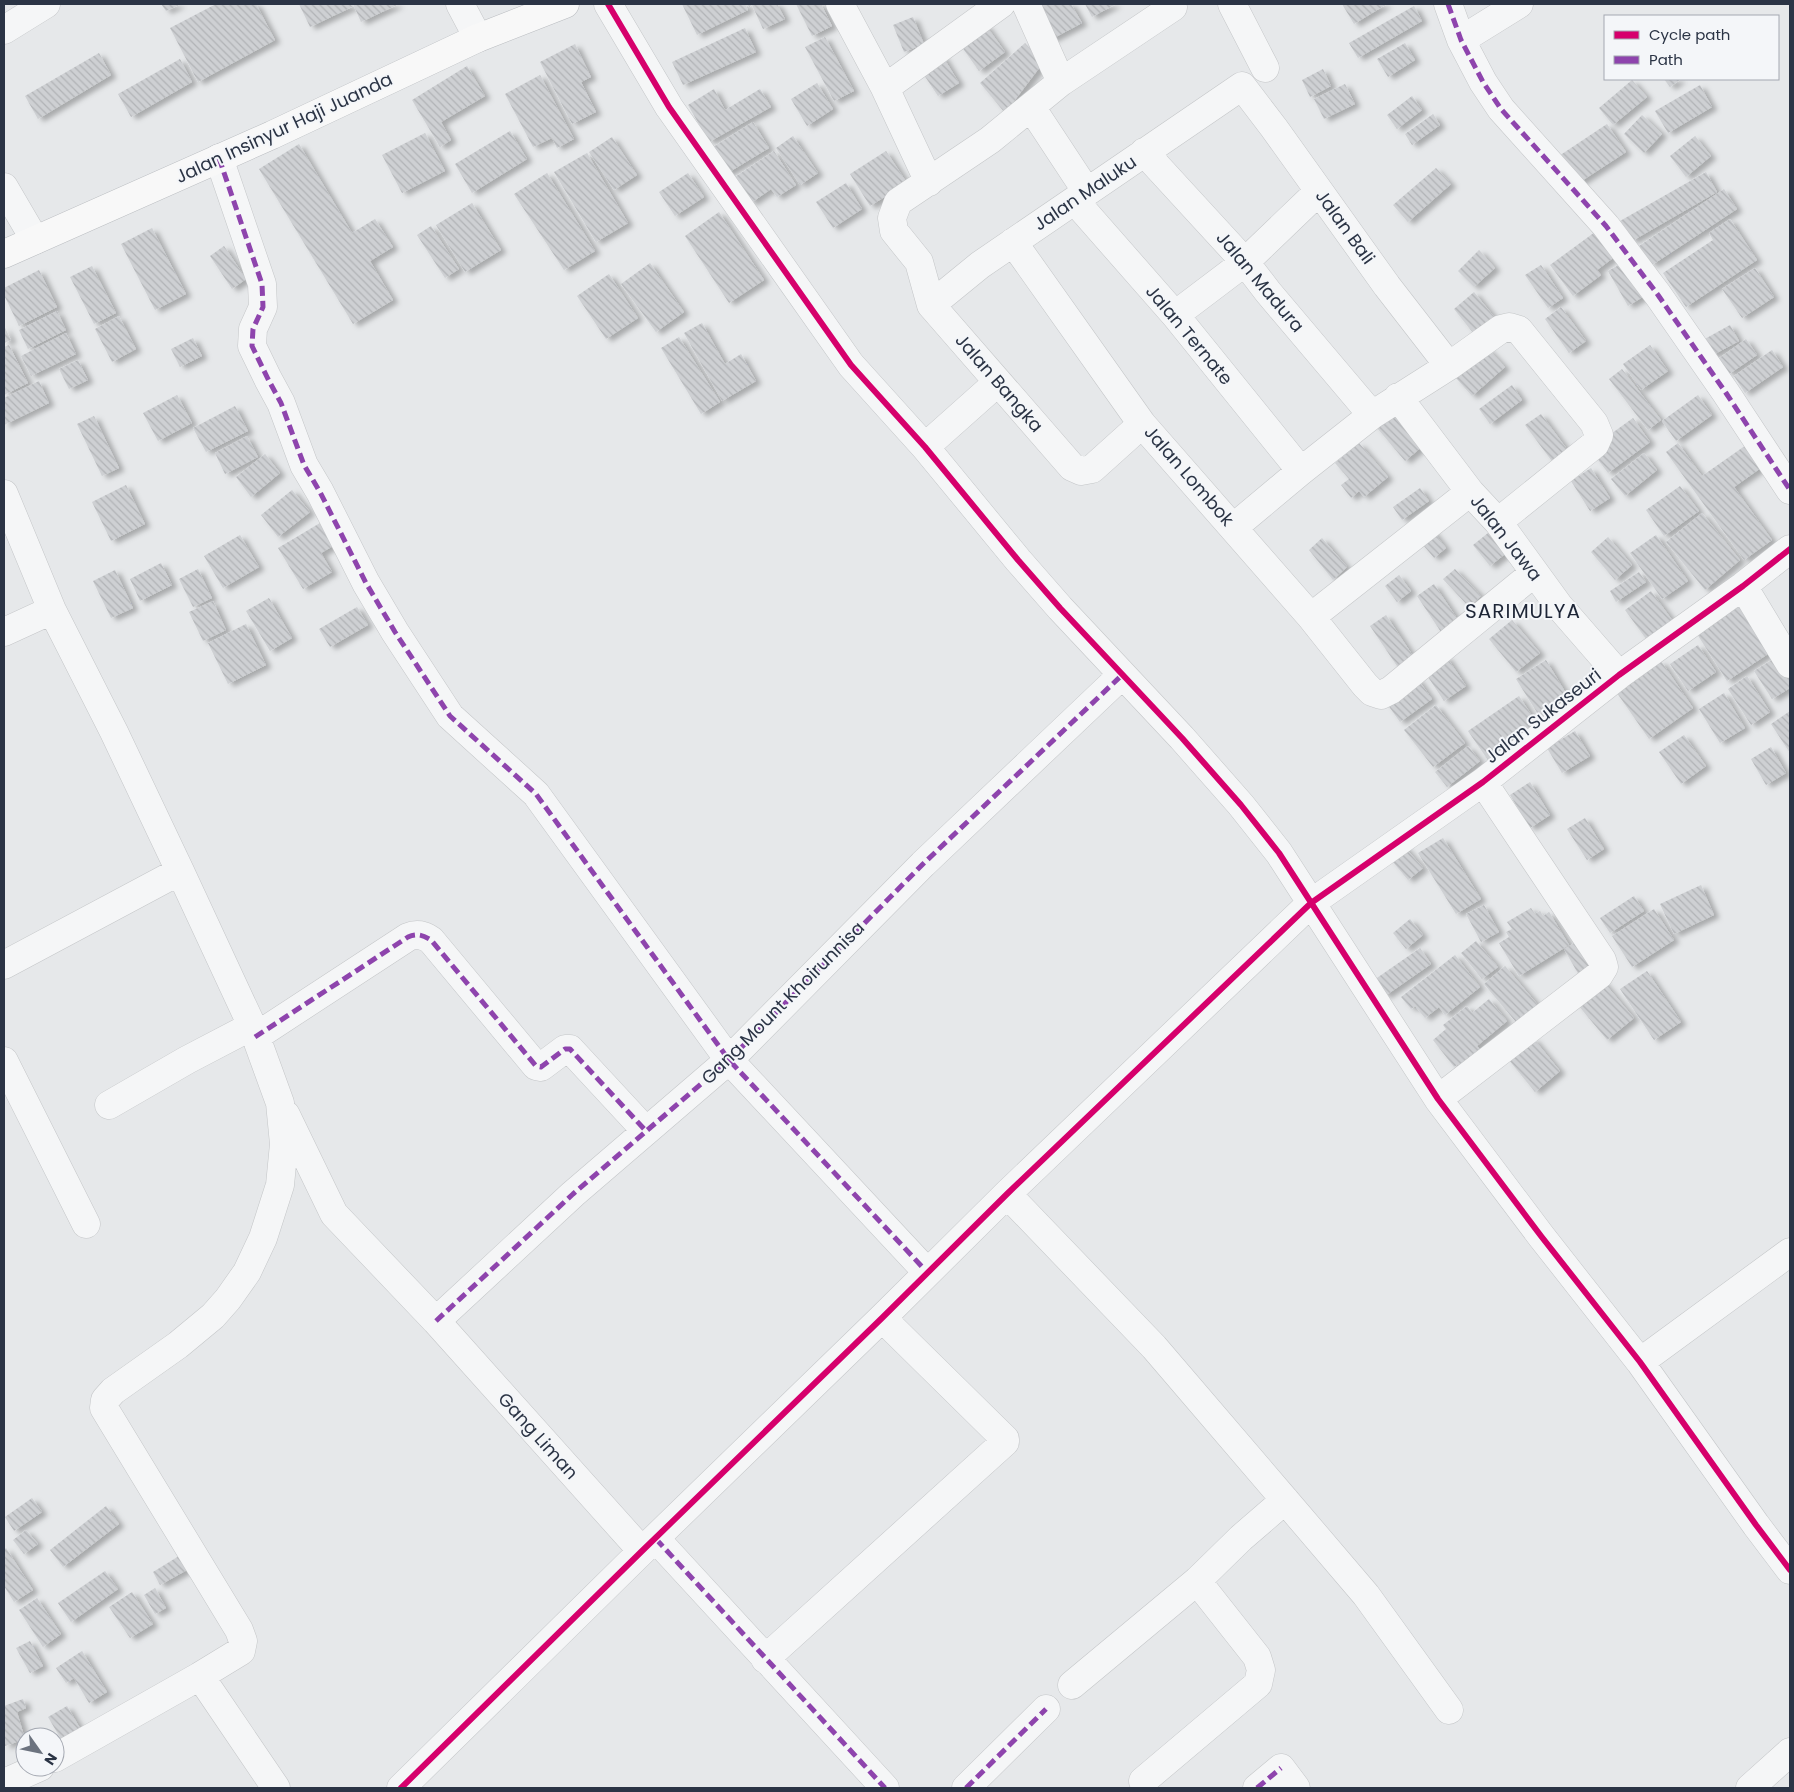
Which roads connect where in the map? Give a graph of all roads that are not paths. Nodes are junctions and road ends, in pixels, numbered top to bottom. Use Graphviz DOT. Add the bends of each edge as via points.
graph roads {
  1 [pos="460,4"];
  2 [pos="565,4"];
  3 [pos="608,4"];
  4 [pos="840,4"];
  5 [pos="1001,4"];
  6 [pos="1026,4"];
  7 [pos="1232,4"];
  8 [pos="1448,4"];
  9 [pos="1518,4"];
  10 [pos="1173,7"];
  11 [pos="33,8"];
  12 [pos="4,30"];
  13 [pos="478,38"];
  14 [pos="1461,40"];
  15 [pos="1265,68"];
  16 [pos="1062,82"];
  17 [pos="1242,86"];
  18 [pos="885,88"];
  19 [pos="1032,107"];
  20 [pos="1144,152"];
  21 [pos="219,158"];
  22 [pos="929,182"];
  23 [pos="4,187"];
  24 [pos="1319,191"];
  25 [pos="1081,196"];
  26 [pos="35,240"];
  27 [pos="1013,242"];
  28 [pos="4,254"];
  29 [pos="1245,262"];
  30 [pos="931,305"];
  31 [pos="1175,315"];
  32 [pos="1448,366"];
  33 [pos="998,382"];
  34 [pos="1398,397"];
  35 [pos="1372,415"];
  36 [pos="1142,424"];
  37 [pos="925,448"];
  38 [pos="1301,471"];
  39 [pos="1790,490"];
  40 [pos="1470,492"];
  41 [pos="4,494"];
  42 [pos="1498,522"];
  43 [pos="1234,527"];
  44 [pos="1790,549"];
  45 [pos="1534,573"];
  46 [pos="1743,586"];
  47 [pos="52,610"];
  48 [pos="1312,617"];
  49 [pos="4,632"];
  50 [pos="1790,664"];
  51 [pos="1122,675"];
  52 [pos="1619,675"];
  53 [pos="1483,782"];
  54 [pos="180,871"];
  55 [pos="1311,903"];
  56 [pos="4,965"];
  57 [pos="253,1032"];
  58 [pos="729,1060"];
  59 [pos="4,1061"];
  60 [pos="1438,1099"];
  61 [pos="280,1103"];
  62 [pos="108,1105"];
  63 [pos="646,1131"];
  64 [pos="1007,1194"];
  65 [pos="86,1224"];
  66 [pos="1790,1252"];
  67 [pos="928,1272"];
  68 [pos="882,1318"];
  69 [pos="436,1321"];
  70 [pos="1640,1362"];
  71 [pos="1285,1500"];
  72 [pos="649,1545"];
  73 [pos="1790,1570"];
  74 [pos="1197,1581"];
  75 [pos="765,1659"];
  76 [pos="200,1676"];
  77 [pos="1072,1685"];
  78 [pos="1046,1709"];
  79 [pos="1450,1710"];
  80 [pos="65,1752"];
  81 [pos="1790,1752"];
  82 [pos="21,1777"];
  83 [pos="1143,1781"];
  84 [pos="6,1785"];
  85 [pos="276,1788"];
  86 [pos="400,1788"];
  87 [pos="885,1788"];
  88 [pos="966,1788"];
  89 [pos="1257,1788"];
  90 [pos="1296,1788"];
  91 [pos="1750,1788"];
  1 -- 13 [label="street"];
  2 -- 13 [label="highway, Jalan Insinyur Haji Juanda"];
  3 -- 37 [label="street" via="669,107 851,365"];
  4 -- 18 [label="street"];
  5 -- 18 [label="street"];
  6 -- 16 [label="street"];
  7 -- 15 [label="street"];
  8 -- 14 [label="street"];
  9 -- 14 [label="street"];
  10 -- 16 [label="street"];
  11 -- 12 [label="street"];
  13 -- 21 [label="highway, Jalan Insinyur Haji Juanda"];
  14 -- 39 [label="street" via="1501,109 1606,226 1658,295"];
  16 -- 19 [label="street"];
  17 -- 20 [label="street, Jalan Maluku"];
  17 -- 24 [label="street, Jalan Bali"];
  18 -- 22 [label="street"];
  19 -- 22 [label="street"];
  19 -- 25 [label="street, Jalan Ternate"];
  20 -- 25 [label="street, Jalan Maluku"];
  20 -- 29 [label="street, Jalan Madura"];
  21 -- 26 [label="highway, Jalan Insinyur Haji Juanda"];
  21 -- 58 [label="street" via="262,284 263,308 253,329 252,346 281,403 304,465 366,584 450,716 536,794"];
  22 -- 30 [label="street, Jalan Bangka" via="898,202 892,218 894,231 919,262"];
  23 -- 26 [label="street"];
  24 -- 29 [label="street"];
  24 -- 32 [label="street, Jalan Bali"];
  25 -- 27 [label="street, Jalan Maluku"];
  25 -- 31 [label="street, Jalan Ternate"];
  26 -- 28 [label="highway, Jalan Insinyur Haji Juanda"];
  27 -- 30 [label="street, Jalan Maluku"];
  27 -- 36 [label="street, Jalan Lombok"];
  29 -- 31 [label="street"];
  29 -- 35 [label="street, Jalan Madura"];
  30 -- 33 [label="street, Jalan Bangka"];
  31 -- 38 [label="street, Jalan Ternate"];
  32 -- 34 [label="street"];
  32 -- 42 [label="street" via="1501,329 1520,330 1597,428 1599,435 1595,444"];
  33 -- 36 [label="street, Jalan Bangka" via="1072,467 1080,471 1092,469"];
  33 -- 37 [label="street"];
  34 -- 35 [label="street"];
  34 -- 40 [label="street, Jalan Jawa"];
  35 -- 38 [label="street"];
  36 -- 43 [label="street, Jalan Lombok"];
  37 -- 51 [label="street" via="1018,560"];
  38 -- 43 [label="street"];
  40 -- 42 [label="street, Jalan Jawa"];
  40 -- 48 [label="street"];
  41 -- 47 [label="street"];
  42 -- 45 [label="street, Jalan Jawa"];
  43 -- 48 [label="street, Jalan Lombok"];
  44 -- 46 [label="street, Jalan Sukaseuri"];
  45 -- 48 [label="street, Jalan Lombok" via="1403,681 1381,695 1365,685"];
  45 -- 52 [label="street, Jalan Jawa"];
  46 -- 50 [label="street"];
  46 -- 52 [label="street, Jalan Sukaseuri"];
  47 -- 49 [label="street"];
  47 -- 54 [label="street"];
  51 -- 55 [label="street" via="1241,805 1279,853"];
  51 -- 58 [label="street, Gang Mount Khoirunnisa" via="923,864"];
  52 -- 53 [label="street, Jalan Sukaseuri"];
  53 -- 55 [label="street, Jalan Sukaseuri"];
  53 -- 60 [label="street" via="1604,967 1599,975"];
  54 -- 56 [label="street"];
  54 -- 57 [label="street"];
  55 -- 60 [label="street"];
  55 -- 64 [label="street, Jalan Sukaseuri"];
  57 -- 61 [label="street"];
  57 -- 62 [label="street" via="187,1060"];
  57 -- 63 [label="street" via="408,937 418,934 430,940 536,1066 542,1067 565,1049 570,1049"];
  58 -- 63 [label="street, Gang Mount Khoirunnisa"];
  58 -- 67 [label="street"];
  59 -- 65 [label="street"];
  60 -- 70 [label="street"];
  61 -- 69 [label="street, Gang Liman" via="334,1214"];
  61 -- 76 [label="street" via="284,1144 280,1185 263,1238 247,1272 212,1316 178,1345 113,1391 104,1408 243,1641 241,1651"];
  63 -- 69 [label="street, Gang Mount Khoirunnisa"];
  64 -- 67 [label="street, Jalan Sukaseuri"];
  64 -- 71 [label="street" via="1154,1347"];
  66 -- 70 [label="street"];
  67 -- 68 [label="street, Jalan Sukaseuri"];
  68 -- 72 [label="street, Jalan Sukaseuri"];
  68 -- 75 [label="street" via="1005,1442"];
  69 -- 72 [label="street, Gang Liman"];
  70 -- 73 [label="street"];
  71 -- 74 [label="street"];
  71 -- 79 [label="street" via="1366,1596"];
  72 -- 75 [label="street, Gang Liman"];
  72 -- 86 [label="street, Jalan Sukaseuri"];
  74 -- 77 [label="street"];
  74 -- 83 [label="street" via="1256,1657 1262,1670 1258,1684"];
  75 -- 87 [label="street, Gang Liman"];
  76 -- 80 [label="street"];
  76 -- 85 [label="street"];
  78 -- 88 [label="street"];
  81 -- 91 [label="street"];
  82 -- 84 [label="street"];
  89 -- 90 [label="street" via="1281,1768"];
}
